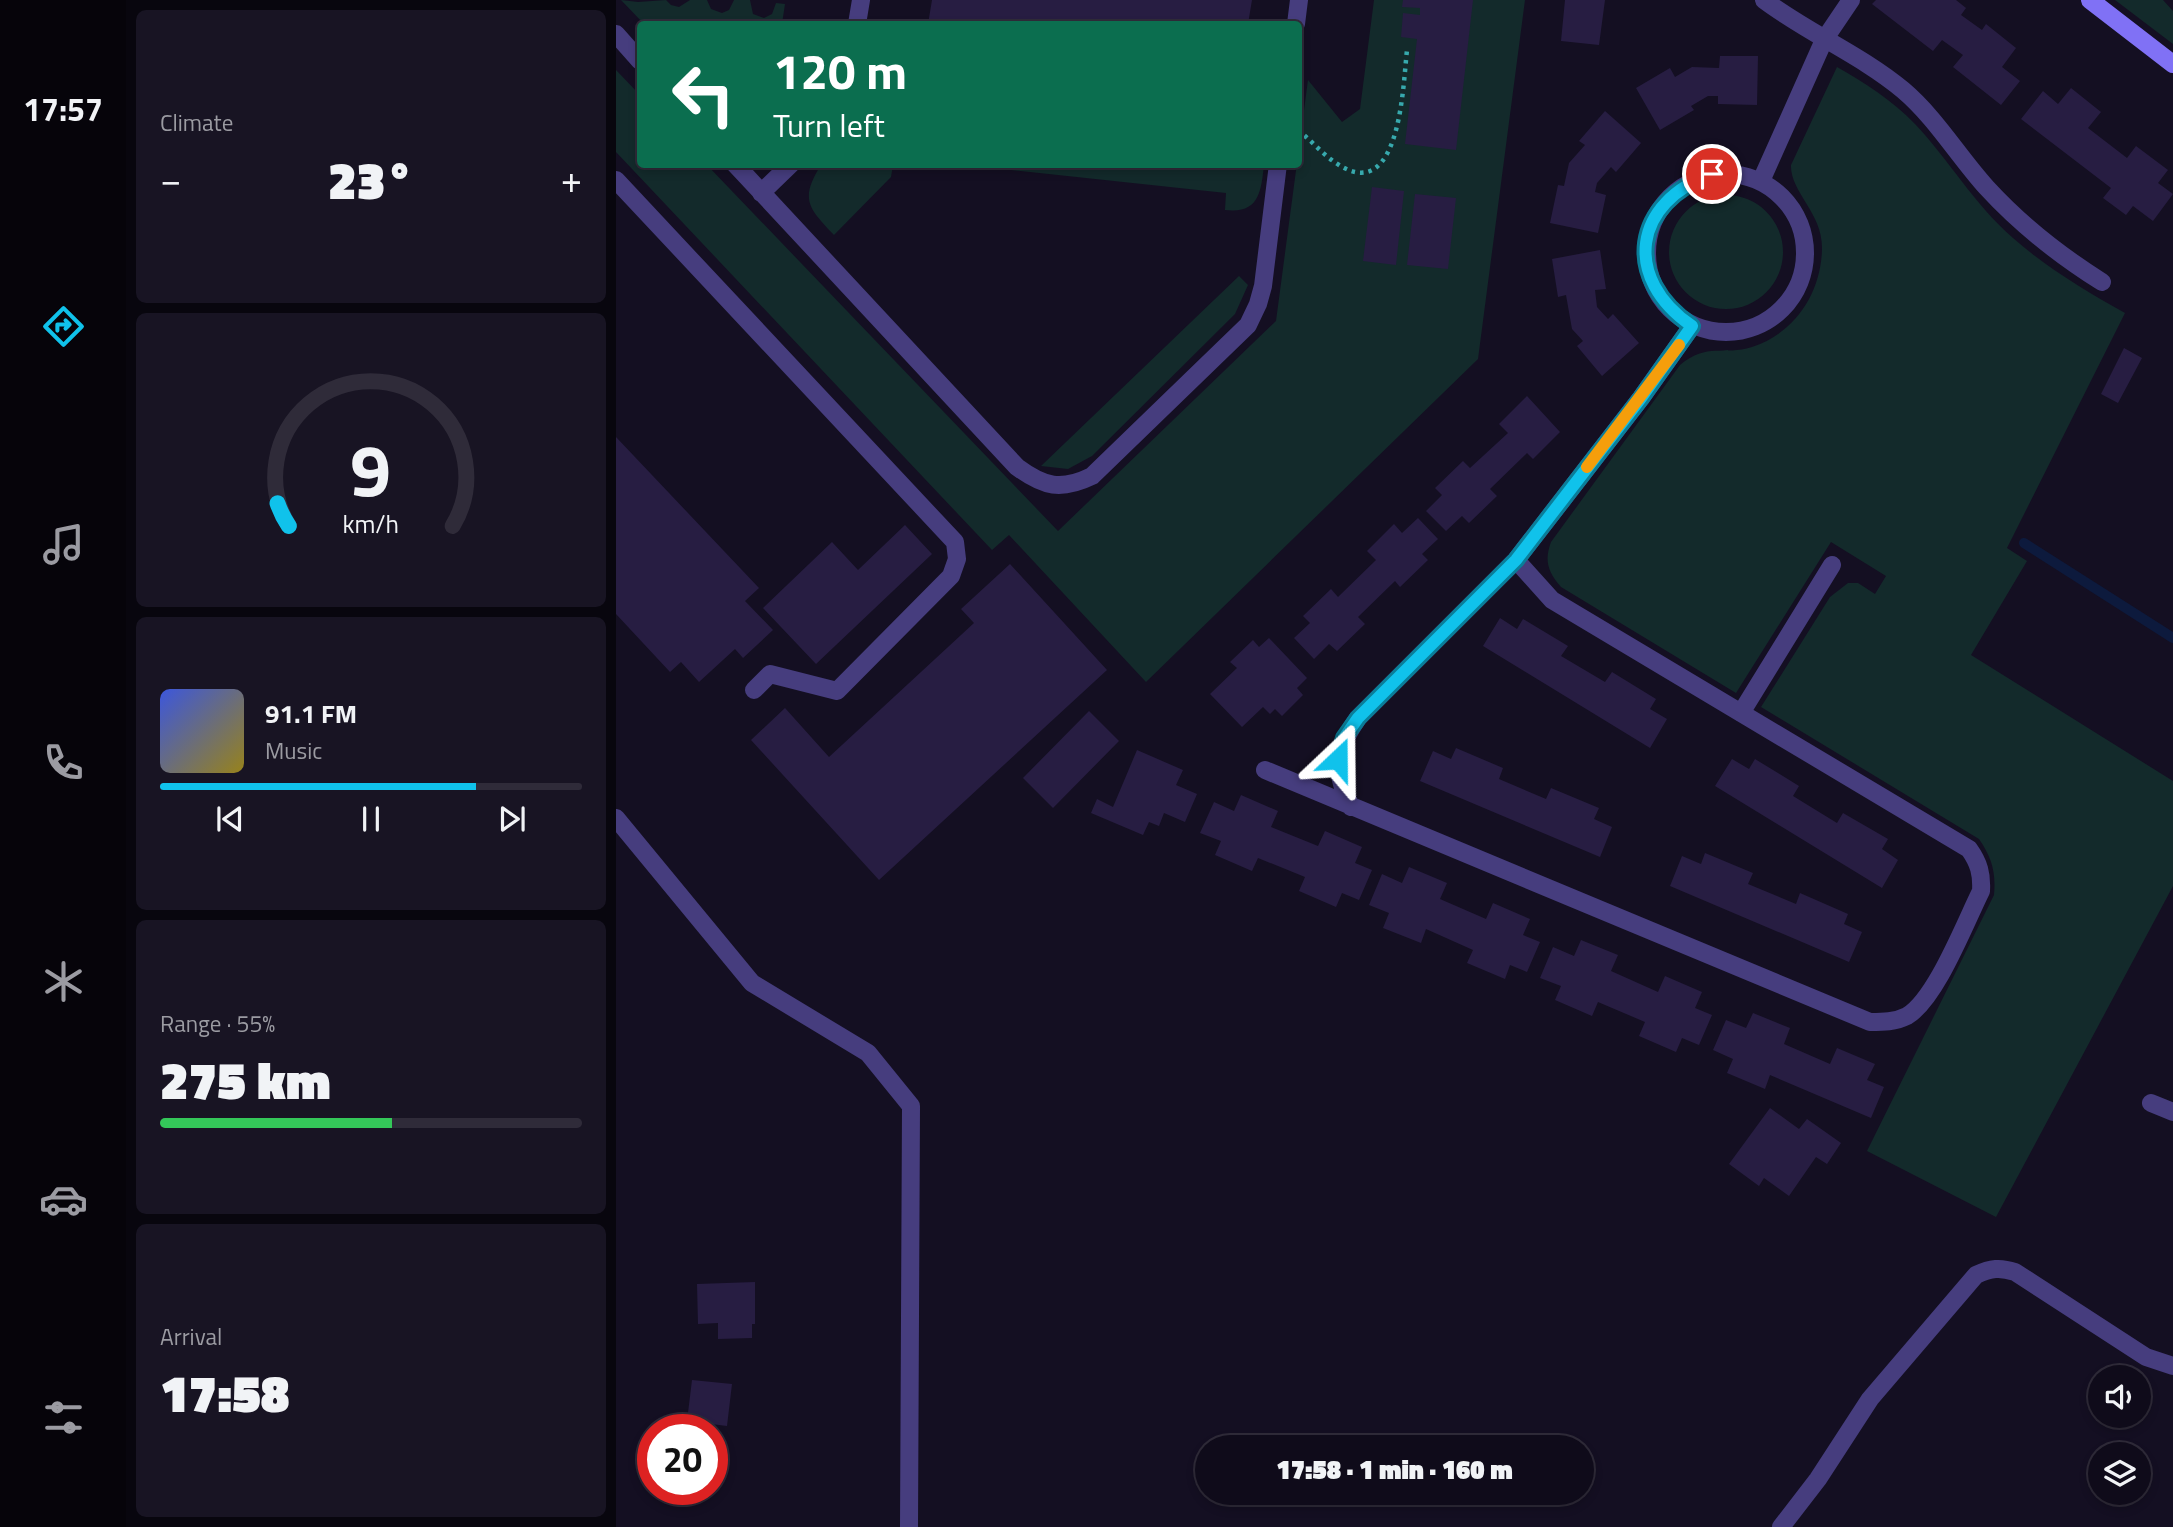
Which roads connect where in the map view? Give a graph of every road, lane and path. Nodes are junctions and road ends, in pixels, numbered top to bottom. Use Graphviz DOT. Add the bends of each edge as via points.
graph roads {
  1 [pos="861,0"];
  2 [pos="1300,0"];
  3 [pos="1764,0"];
  4 [pos="1850,0"];
  5 [pos="2090,0"];
  6 [pos="858,21"];
  7 [pos="1296,21"];
  8 [pos="616,34"];
  9 [pos="1824,40"];
  10 [pos="1407,50"];
  11 [pos="637,58"];
  12 [pos="2173,64"];
  13 [pos="1302,133"];
  14 [pos="739,168"];
  15 [pos="787,168"];
  16 [pos="1278,168"];
  17 [pos="616,180"];
  18 [pos="1761,181"];
  19 [pos="761,193"];
  20 [pos="2102,282"];
  21 [pos="1692,326"];
  22 [pos="1516,560"];
  23 [pos="1832,565"];
  24 [pos="754,690"];
  25 [pos="1741,713"];
  26 [pos="1265,770"];
  27 [pos="1351,807"];
  28 [pos="616,818"];
  29 [pos="2151,1102"];
  30 [pos="2173,1112"];
  31 [pos="2173,1366"];
  32 [pos="909,1527"];
  33 [pos="1781,1527"];
  1 -- 6 [label="street"];
  2 -- 7 [label="street"];
  3 -- 9 [label="street"];
  4 -- 9 [label="street"];
  5 -- 12 [label="street"];
  8 -- 11 [label="street"];
  9 -- 18 [label="street"];
  9 -- 20 [label="street" via="1902,89 2024,226"];
  10 -- 13 [label="path" via="1398,128 1382,162 1356,172 1341,166"];
  14 -- 19 [label="street"];
  15 -- 19 [label="street"];
  16 -- 19 [label="street" via="1263,286 1248,325 1092,477 1057,486 1035,481 1017,467"];
  17 -- 24 [label="street" via="955,542 957,559 951,576 837,691 770,674"];
  18 -- 21 [label="street" via="1783,198 1799,220 1805,247 1802,275 1791,299 1771,318 1746,330 1719,333"];
  18 -- 21 [label="street" via="1737,174 1712,174 1688,183 1668,198 1654,219 1646,243 1647,268 1656,292 1671,312"];
  21 -- 22 [label="street"];
  22 -- 25 [label="street" via="1552,600"];
  22 -- 27 [label="street" via="1358,718 1344,738 1338,759 1340,786"];
  23 -- 25 [label="street"];
  25 -- 27 [label="street" via="1969,849 1978,863 1981,891 1932,990 1906,1016 1870,1022 1849,1015"];
  26 -- 27 [label="street"];
  28 -- 32 [label="street" via="752,983 868,1053 911,1106"];
  29 -- 30 [label="street"];
  31 -- 33 [label="street" via="2146,1357 2015,1272 1988,1269 1976,1275 1870,1399"];
}
